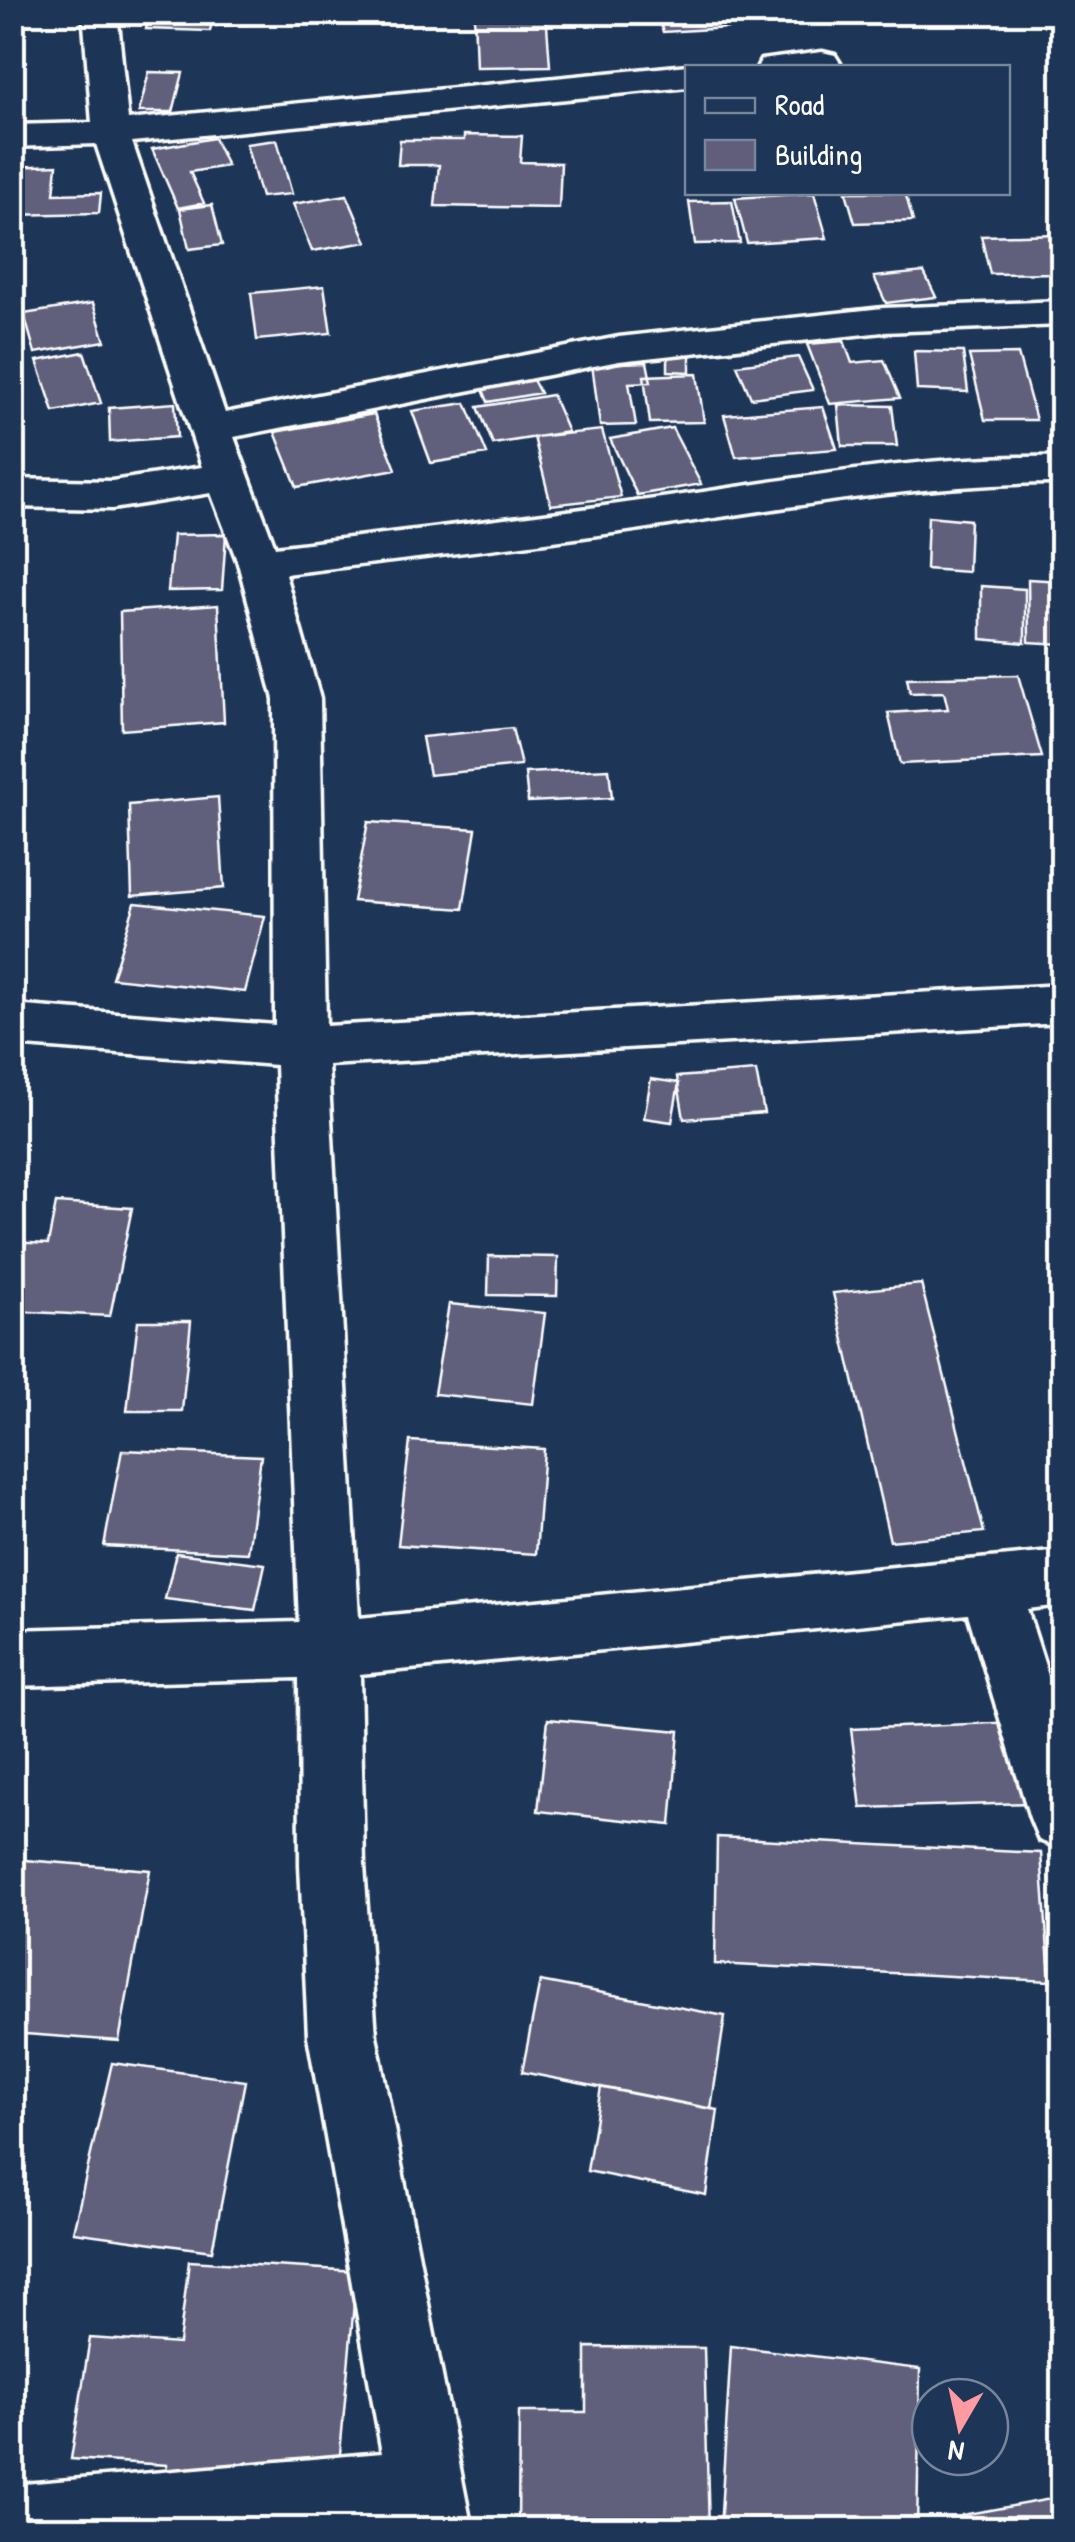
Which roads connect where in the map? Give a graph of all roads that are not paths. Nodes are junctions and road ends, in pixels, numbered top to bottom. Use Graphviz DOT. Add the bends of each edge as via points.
graph roads {
  1 [pos="100,12"];
  2 [pos="822,63"];
  3 [pos="803,65"];
  4 [pos="685,76"];
  5 [pos="111,133"];
  6 [pos="12,136"];
  7 [pos="1062,313"];
  8 [pos="219,453"];
  9 [pos="1062,470"];
  10 [pos="12,493"];
  11 [pos="260,563"];
  12 [pos="1062,1004"];
  13 [pos="12,1025"];
  14 [pos="301,1047"];
  15 [pos="1062,1578"];
  16 [pos="989,1585"];
  17 [pos="330,1649"];
  18 [pos="12,1658"];
  19 [pos="1062,1818"];
  20 [pos="430,2508"];
  21 [pos="12,2524"];
  1 -- 5 [label="street"];
  2 -- 3 [label="street"];
  4 -- 5 [label="street"];
  5 -- 6 [label="street"];
  5 -- 8 [label="street"];
  7 -- 8 [label="street" via="883,320 619,349"];
  8 -- 10 [label="street" via="112,495"];
  8 -- 11 [label="street"];
  9 -- 11 [label="street" via="893,478"];
  11 -- 14 [label="street" via="297,699"];
  12 -- 14 [label="street"];
  13 -- 14 [label="street"];
  14 -- 17 [label="street"];
  15 -- 16 [label="street"];
  16 -- 17 [label="street"];
  16 -- 19 [label="street"];
  17 -- 18 [label="street"];
  17 -- 20 [label="street" via="342,2036"];
  20 -- 21 [label="street"];
}
